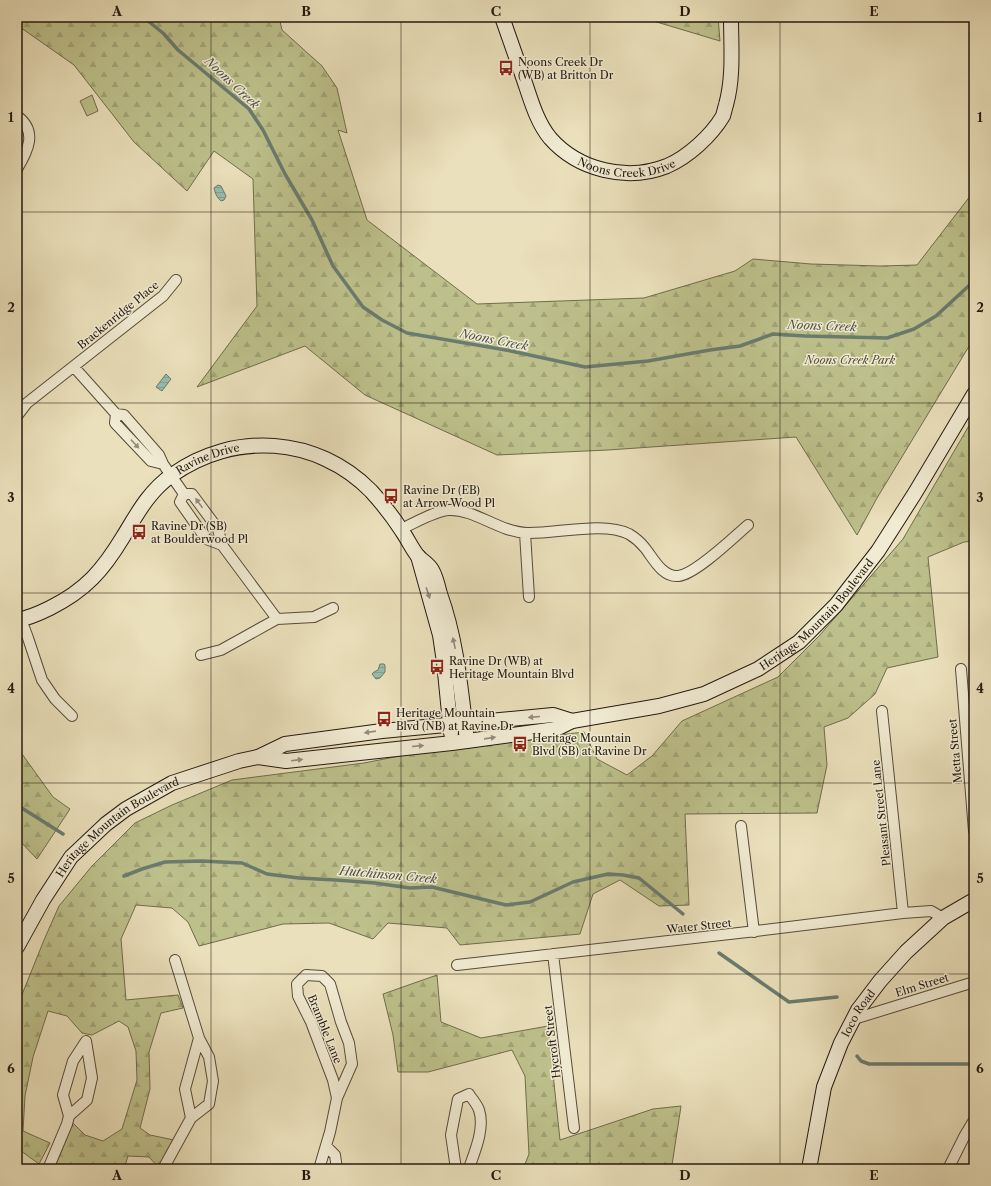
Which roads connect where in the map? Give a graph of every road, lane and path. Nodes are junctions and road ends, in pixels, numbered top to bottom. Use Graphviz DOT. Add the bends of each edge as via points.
graph roads {
  1 [pos="502,17"];
  2 [pos="731,17"];
  3 [pos="17,116"];
  4 [pos="17,169"];
  5 [pos="176,280"];
  6 [pos="74,367"];
  7 [pos="974,394"];
  8 [pos="17,416"];
  9 [pos="167,470"];
  10 [pos="184,494"];
  11 [pos="748,525"];
  12 [pos="401,529"];
  13 [pos="525,533"];
  14 [pos="222,545"];
  15 [pos="417,555"];
  16 [pos="665,572"];
  17 [pos="661,582"];
  18 [pos="529,597"];
  19 [pos="333,608"];
  20 [pos="277,619"];
  21 [pos="19,620"];
  22 [pos="201,655"];
  23 [pos="961,668"];
  24 [pos="882,711"];
  25 [pos="72,716"];
  26 [pos="572,721"];
  27 [pos="465,723"];
  28 [pos="450,724"];
  29 [pos="467,741"];
  30 [pos="452,743"];
  31 [pos="258,757"];
  32 [pos="741,826"];
  33 [pos="974,831"];
  34 [pos="974,900"];
  35 [pos="903,913"];
  36 [pos="943,918"];
  37 [pos="754,932"];
  38 [pos="17,947"];
  39 [pos="553,954"];
  40 [pos="175,960"];
  41 [pos="457,965"];
  42 [pos="974,982"];
  43 [pos="854,1019"];
  44 [pos="199,1038"];
  45 [pos="337,1098"];
  46 [pos="69,1116"];
  47 [pos="191,1118"];
  48 [pos="974,1120"];
  49 [pos="574,1128"];
  50 [pos="326,1146"];
  51 [pos="48,1169"];
  52 [pos="163,1169"];
  53 [pos="319,1169"];
  54 [pos="337,1169"];
  55 [pos="456,1169"];
  56 [pos="467,1169"];
  57 [pos="809,1169"];
  58 [pos="948,1169"];
  1 -- 2 [label="main road, Noons Creek Drive" via="527,91 549,136 560,148 585,164 609,171 635,172 666,166 680,160 695,148 723,115 730,91"];
  3 -- 4 [label="street" via="27,126 30,135 25,156"];
  5 -- 6 [label="street, Brackenridge Place" via="163,296"];
  6 -- 8 [label="street, Brackenridge Place" via="27,403"];
  6 -- 9 [label="street" via="116,414 124,415 160,455"];
  7 -- 26 [label="main road, Heritage Mountain Boulevard" via="878,551 836,605 799,642 758,669 704,694 659,706"];
  9 -- 10 [label="street"];
  9 -- 12 [label="main road, Ravine Drive" via="235,448 265,446 294,449 323,457 357,479"];
  9 -- 21 [label="main road, Ravine Drive" via="142,504 111,557 90,582 61,602"];
  14 -- 10 [label="street, one-way" via="218,529 192,494"];
  10 -- 14 [label="street" via="180,502 206,539"];
  11 -- 16 [label="street" via="720,550 684,575 675,576"];
  12 -- 13 [label="street" via="442,511 457,510 498,526"];
  12 -- 15 [label="main road, Ravine Drive"];
  13 -- 16 [label="street" via="601,528 618,530 629,534 644,546"];
  13 -- 18 [label="street"];
  14 -- 20 [label="street"];
  27 -- 15 [label="main road, Ravine Drive, one-way" via="449,618 432,569"];
  15 -- 28 [label="main road, Ravine Drive, one-way" via="440,635"];
  16 -- 17 [label="street"];
  19 -- 20 [label="street" via="314,617"];
  20 -- 22 [label="street" via="221,650"];
  21 -- 25 [label="street" via="42,680 55,699"];
  23 -- 33 [label="street, Metta Street"];
  24 -- 35 [label="street, Pleasant Street Lane"];
  26 -- 27 [label="main road, Heritage Mountain Boulevard, one-way" via="554,715"];
  29 -- 26 [label="main road, Heritage Mountain Boulevard, one-way" via="556,729"];
  27 -- 28 [label="main road, Heritage Mountain Boulevard"];
  27 -- 29 [label="main road, Ravine Drive"];
  28 -- 30 [label="main road, Ravine Drive"];
  28 -- 31 [label="main road, Heritage Mountain Boulevard, one-way" via="382,730 284,744"];
  29 -- 30 [label="main road, Heritage Mountain Boulevard"];
  31 -- 30 [label="main road, Heritage Mountain Boulevard, one-way" via="286,761"];
  31 -- 38 [label="main road, Heritage Mountain Boulevard" via="172,784 126,809 106,824 66,863"];
  32 -- 37 [label="street"];
  34 -- 36 [label="main road, Ioco Road"];
  35 -- 36 [label="street, Water Street" via="931,911"];
  35 -- 37 [label="street, Water Street"];
  36 -- 43 [label="main road, Ioco Road" via="906,952 880,981"];
  37 -- 39 [label="street, Water Street"];
  39 -- 41 [label="street, Water Street"];
  39 -- 49 [label="street, Hycroft Street"];
  40 -- 44 [label="street"];
  42 -- 43 [label="street, Elm Street"];
  43 -- 57 [label="main road, Ioco Road" via="841,1043 824,1088"];
  44 -- 47 [label="street" via="185,1089"];
  44 -- 47 [label="street" via="209,1058 213,1081 209,1104"];
  45 -- 45 [label="street, Bramble Lane" via="352,1064 349,1043 330,984 322,976 306,975 297,984 298,996 311,1022 333,1080"];
  45 -- 50 [label="street, Bramble Lane"];
  46 -- 46 [label="street" via="87,1100 92,1078 86,1041 73,1061 63,1095"];
  46 -- 51 [label="street"];
  47 -- 52 [label="street"];
  48 -- 58 [label="street"];
  50 -- 53 [label="street, Bramble Lane"];
  50 -- 54 [label="street" via="335,1155"];
  55 -- 56 [label="street" via="452,1135 458,1099 469,1094 479,1110 480,1125 478,1144"];
}
